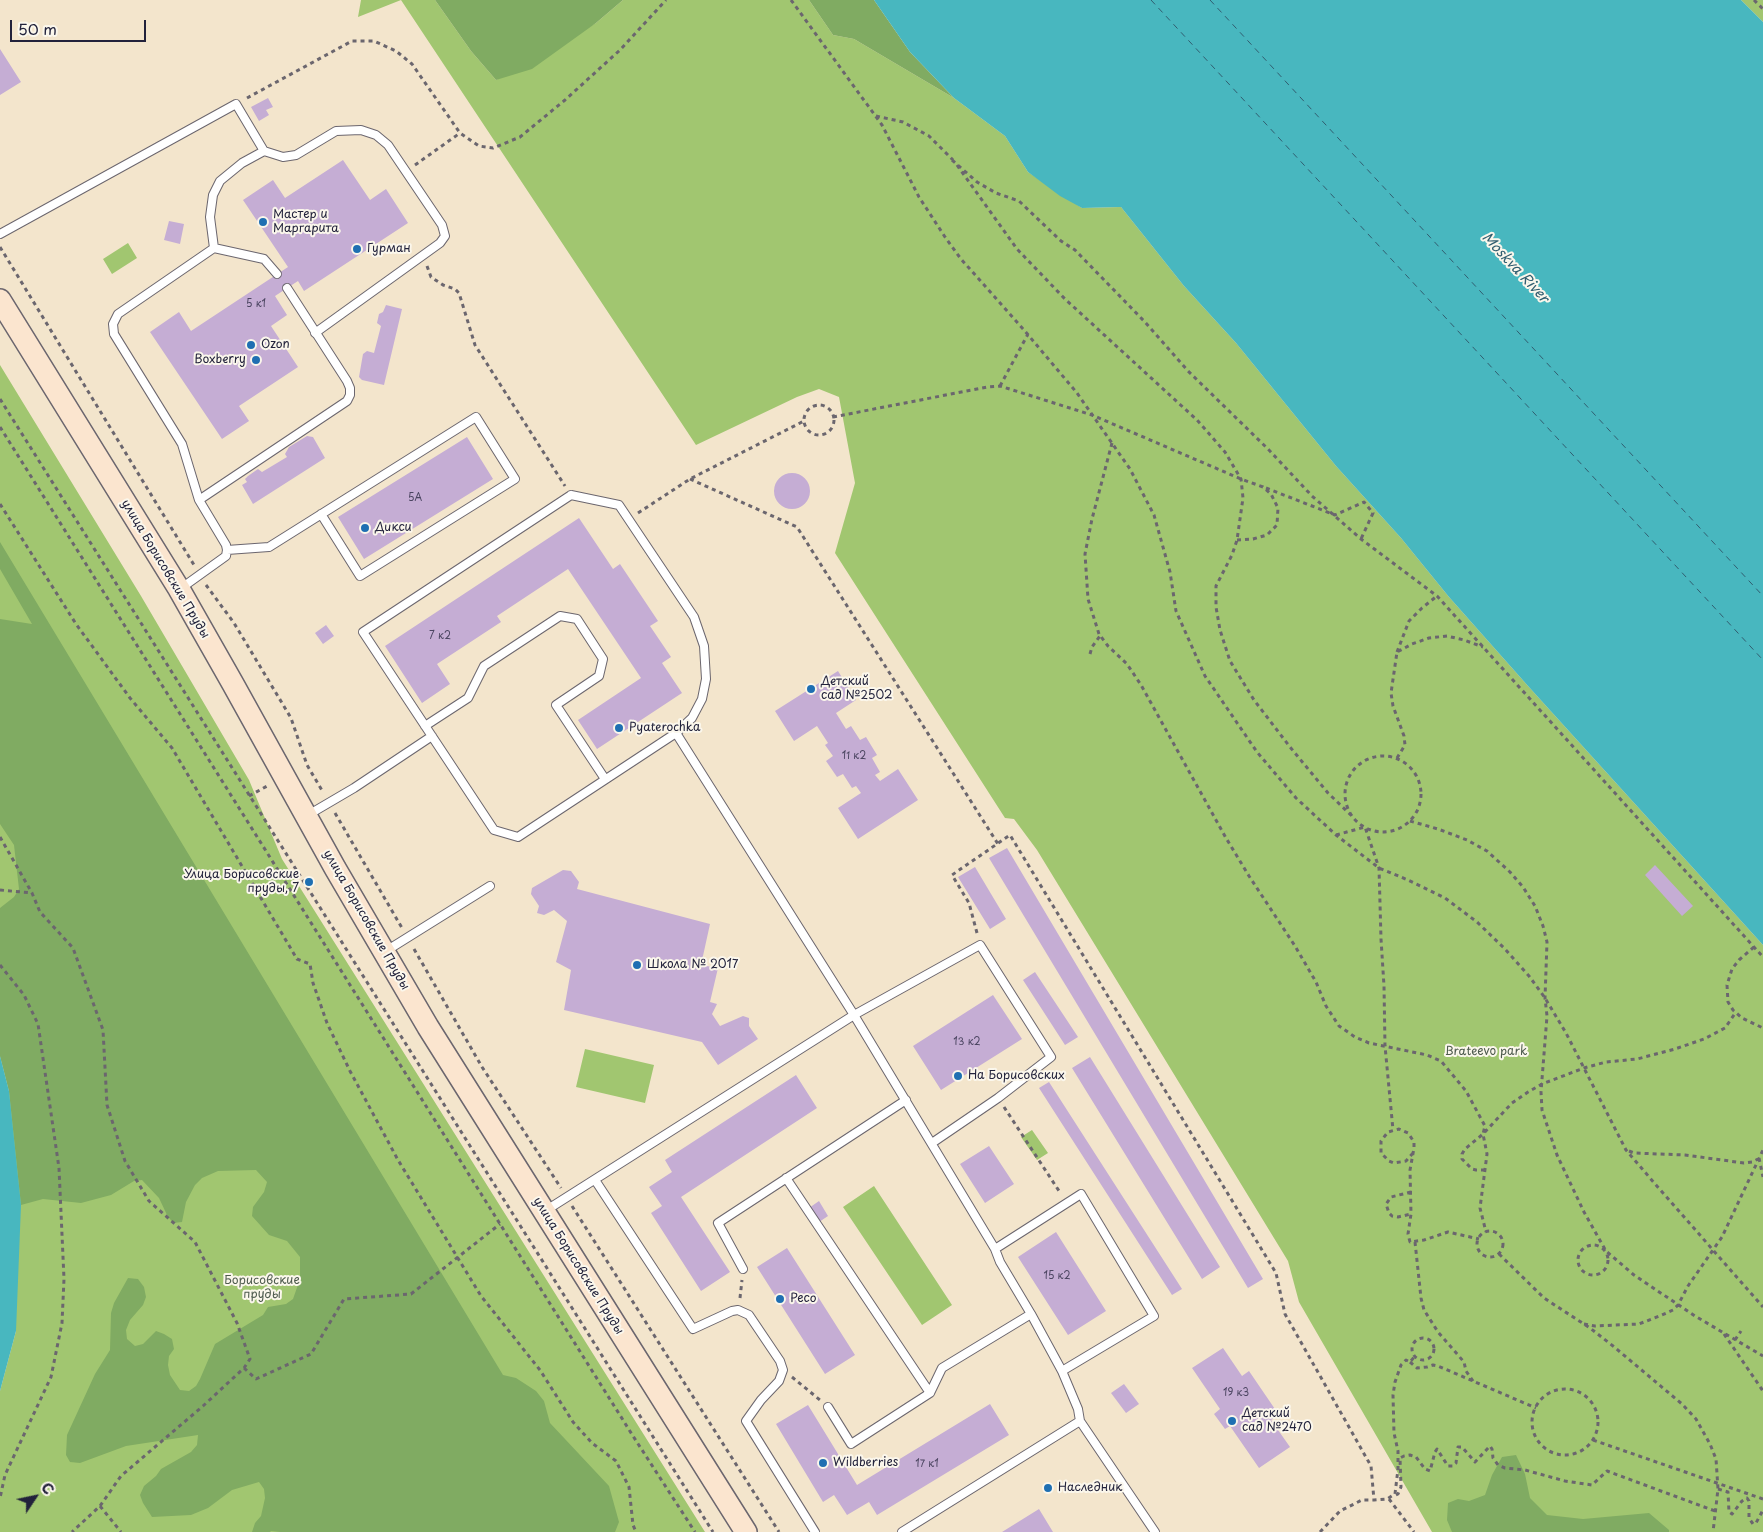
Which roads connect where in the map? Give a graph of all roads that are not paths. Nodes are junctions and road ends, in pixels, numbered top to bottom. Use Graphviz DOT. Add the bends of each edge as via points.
graph roads {
  1 [pos="264,151"];
  2 [pos="0,234"];
  3 [pos="214,248"];
  4 [pos="277,274"];
  5 [pos="287,288"];
  6 [pos="0,300"];
  7 [pos="315,333"];
  8 [pos="199,500"];
  9 [pos="321,514"];
  10 [pos="227,550"];
  11 [pos="179,589"];
  12 [pos="425,726"];
  13 [pos="676,733"];
  14 [pos="432,736"];
  15 [pos="605,779"];
  16 [pos="306,816"];
  17 [pos="490,886"];
  18 [pos="384,952"];
  19 [pos="854,1015"];
  20 [pos="906,1100"];
  21 [pos="932,1143"];
  22 [pos="786,1178"];
  23 [pos="595,1180"];
  24 [pos="544,1212"];
  25 [pos="995,1249"];
  26 [pos="743,1269"];
  27 [pos="1031,1314"];
  28 [pos="1062,1371"];
  29 [pos="930,1393"];
  30 [pos="828,1407"];
  31 [pos="1080,1421"];
  32 [pos="746,1532"];
  33 [pos="816,1532"];
  34 [pos="902,1532"];
  35 [pos="1155,1532"];
  1 -- 2 [label="lane" via="236,104"];
  1 -- 3 [label="lane" via="220,181 213,195 210,217"];
  1 -- 7 [label="lane" via="283,157 296,155 336,130 361,130 376,135 388,145 442,225 445,236 440,243"];
  3 -- 4 [label="lane" via="264,259"];
  3 -- 8 [label="lane" via="118,314 113,324 119,343 182,444"];
  5 -- 7 [label="lane"];
  6 -- 11 [label="main road, улица Борисовские Пруды"];
  7 -- 8 [label="lane" via="347,381 350,388 347,401"];
  8 -- 10 [label="lane"];
  9 -- 9 [label="lane" via="476,417 515,479 360,576"];
  9 -- 10 [label="lane" via="269,547"];
  10 -- 11 [label="lane" via="226,556"];
  11 -- 16 [label="main road, улица Борисовские Пруды"];
  12 -- 13 [label="lane" via="363,632 571,495 619,505 694,617 704,646 706,679 702,699 692,718"];
  12 -- 14 [label="lane"];
  12 -- 15 [label="lane" via="468,698 484,666 560,616 577,619 603,659 599,676 556,705"];
  13 -- 15 [label="lane"];
  13 -- 19 [label="lane"];
  14 -- 15 [label="lane" via="494,830 518,836"];
  14 -- 16 [label="lane"];
  16 -- 18 [label="main road, улица Борисовские Пруды"];
  17 -- 18 [label="lane"];
  18 -- 24 [label="main road, улица Борисовские Пруды"];
  19 -- 20 [label="lane"];
  19 -- 21 [label="lane" via="980,945 1051,1057"];
  19 -- 23 [label="lane"];
  20 -- 21 [label="lane"];
  20 -- 22 [label="lane"];
  21 -- 25 [label="lane"];
  22 -- 26 [label="lane" via="718,1223"];
  22 -- 29 [label="lane"];
  23 -- 24 [label="lane"];
  23 -- 33 [label="lane" via="693,1329 738,1310 749,1315 780,1361 783,1370 779,1381 746,1421"];
  24 -- 32 [label="main road, улица Борисовские Пруды"];
  25 -- 27 [label="lane"];
  25 -- 28 [label="lane" via="1081,1194 1154,1316"];
  27 -- 28 [label="lane"];
  27 -- 29 [label="lane" via="942,1368"];
  28 -- 31 [label="lane"];
  29 -- 30 [label="lane" via="851,1444"];
  31 -- 34 [label="lane"];
  31 -- 35 [label="lane"];
}
